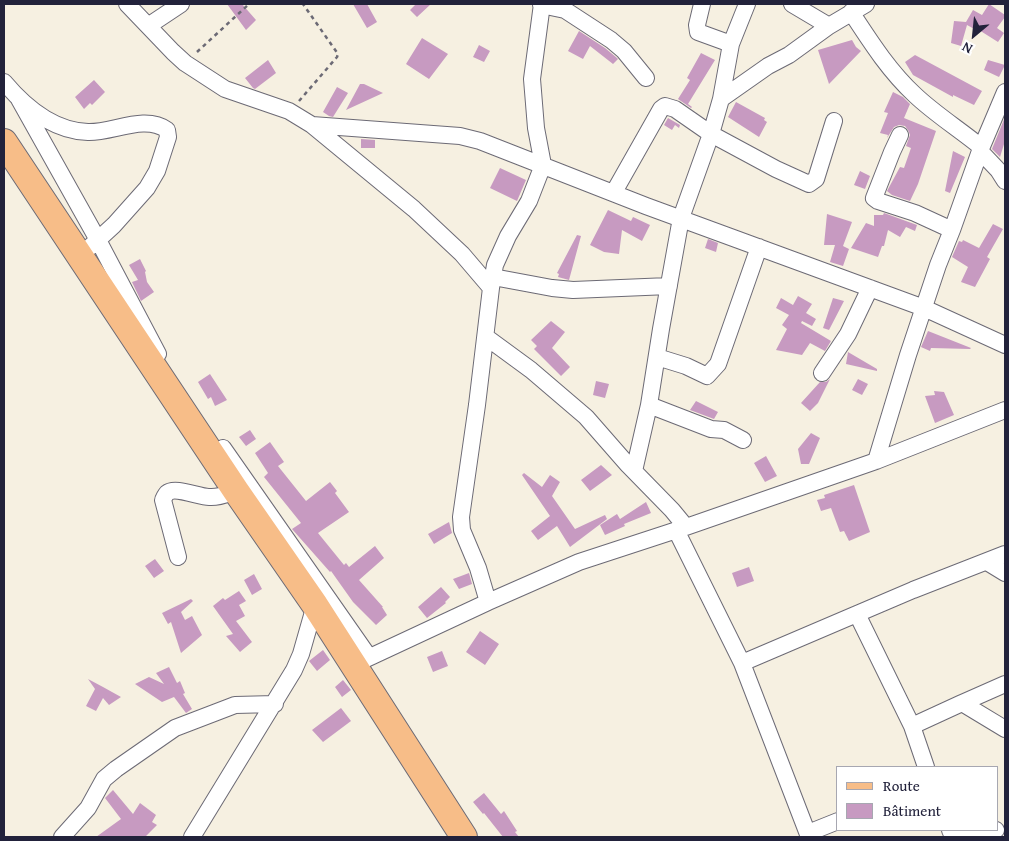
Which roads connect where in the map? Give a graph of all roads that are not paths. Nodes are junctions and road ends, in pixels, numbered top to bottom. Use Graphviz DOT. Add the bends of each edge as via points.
graph roads {
  1 [pos="127,4"];
  2 [pos="181,4"];
  3 [pos="541,4"];
  4 [pos="702,4"];
  5 [pos="747,4"];
  6 [pos="792,4"];
  7 [pos="866,4"];
  8 [pos="851,12"];
  9 [pos="148,26"];
  10 [pos="829,26"];
  11 [pos="731,44"];
  12 [pos="646,78"];
  13 [pos="4,82"];
  14 [pos="1005,92"];
  15 [pos="18,99"];
  16 [pos="721,99"];
  17 [pos="834,121"];
  18 [pos="312,125"];
  19 [pos="711,134"];
  20 [pos="900,135"];
  21 [pos="4,142"];
  22 [pos="980,149"];
  23 [pos="543,165"];
  24 [pos="1005,181"];
  25 [pos="614,192"];
  26 [pos="681,218"];
  27 [pos="952,230"];
  28 [pos="759,247"];
  29 [pos="89,248"];
  30 [pos="492,282"];
  31 [pos="669,286"];
  32 [pos="870,288"];
  33 [pos="924,308"];
  34 [pos="486,337"];
  35 [pos="1005,345"];
  36 [pos="657,357"];
  37 [pos="822,372"];
  38 [pos="649,405"];
  39 [pos="1003,413"];
  40 [pos="743,440"];
  41 [pos="876,461"];
  42 [pos="634,471"];
  43 [pos="236,491"];
  44 [pos="681,529"];
  45 [pos="1005,554"];
  46 [pos="178,557"];
  47 [pos="987,562"];
  48 [pos="1005,573"];
  49 [pos="488,602"];
  50 [pos="315,605"];
  51 [pos="857,614"];
  52 [pos="361,661"];
  53 [pos="742,663"];
  54 [pos="1005,684"];
  55 [pos="962,703"];
  56 [pos="275,704"];
  57 [pos="912,726"];
  58 [pos="1005,729"];
  59 [pos="926,766"];
  60 [pos="836,822"];
  61 [pos="992,831"];
  62 [pos="809,835"];
  63 [pos="62,837"];
  64 [pos="192,837"];
  65 [pos="464,837"];
  66 [pos="964,837"];
  1 -- 9 [label="street"];
  2 -- 9 [label="street"];
  3 -- 12 [label="street" via="565,10 611,40"];
  3 -- 23 [label="street" via="532,78"];
  4 -- 11 [label="street" via="698,32"];
  5 -- 11 [label="street"];
  6 -- 10 [label="street"];
  7 -- 8 [label="street"];
  8 -- 10 [label="street"];
  8 -- 22 [label="street" via="895,74"];
  9 -- 18 [label="street" via="185,63 225,89 289,111"];
  10 -- 16 [label="street"];
  11 -- 16 [label="street"];
  13 -- 15 [label="street"];
  14 -- 22 [label="street"];
  15 -- 29 [label="street"];
  15 -- 29 [label="street" via="36,114 68,129 89,132 155,124 167,130 168,137 157,171 147,188"];
  16 -- 19 [label="street"];
  17 -- 19 [label="street" via="816,179 809,184"];
  18 -- 23 [label="street" via="460,136"];
  18 -- 30 [label="street" via="414,209"];
  19 -- 25 [label="street" via="675,109 665,106"];
  19 -- 26 [label="street"];
  20 -- 27 [label="street" via="874,198"];
  21 -- 29 [label="main road"];
  22 -- 24 [label="street"];
  22 -- 27 [label="street"];
  23 -- 25 [label="street"];
  23 -- 30 [label="street" via="529,202 495,265"];
  25 -- 26 [label="street"];
  26 -- 28 [label="street"];
  26 -- 31 [label="street"];
  27 -- 33 [label="street"];
  28 -- 32 [label="street"];
  28 -- 36 [label="street" via="713,372 707,376"];
  29 -- 43 [label="main road"];
  29 -- 52 [label="street"];
  30 -- 31 [label="street" via="573,290"];
  30 -- 34 [label="street"];
  31 -- 36 [label="street"];
  32 -- 33 [label="street"];
  32 -- 37 [label="street" via="848,334"];
  33 -- 35 [label="street"];
  33 -- 41 [label="street"];
  34 -- 42 [label="street" via="531,370 586,418"];
  34 -- 49 [label="street" via="461,517 462,530"];
  36 -- 38 [label="street"];
  38 -- 40 [label="street" via="711,429 724,430"];
  38 -- 42 [label="street"];
  39 -- 41 [label="street"];
  41 -- 44 [label="street"];
  42 -- 44 [label="street" via="672,510"];
  43 -- 46 [label="street" via="218,497 166,493 163,500"];
  43 -- 50 [label="main road"];
  44 -- 49 [label="street" via="579,562"];
  44 -- 53 [label="street"];
  45 -- 47 [label="street"];
  47 -- 48 [label="street"];
  47 -- 51 [label="street"];
  49 -- 52 [label="street"];
  50 -- 52 [label="main road"];
  50 -- 56 [label="street" via="302,654"];
  51 -- 53 [label="street"];
  51 -- 57 [label="street"];
  52 -- 65 [label="main road"];
  53 -- 62 [label="street"];
  54 -- 55 [label="street"];
  55 -- 57 [label="street"];
  55 -- 58 [label="street"];
  56 -- 63 [label="street" via="235,705 175,728 104,779 88,808"];
  56 -- 64 [label="street"];
  57 -- 59 [label="street"];
  60 -- 62 [label="street"];
  61 -- 66 [label="street"];
}
